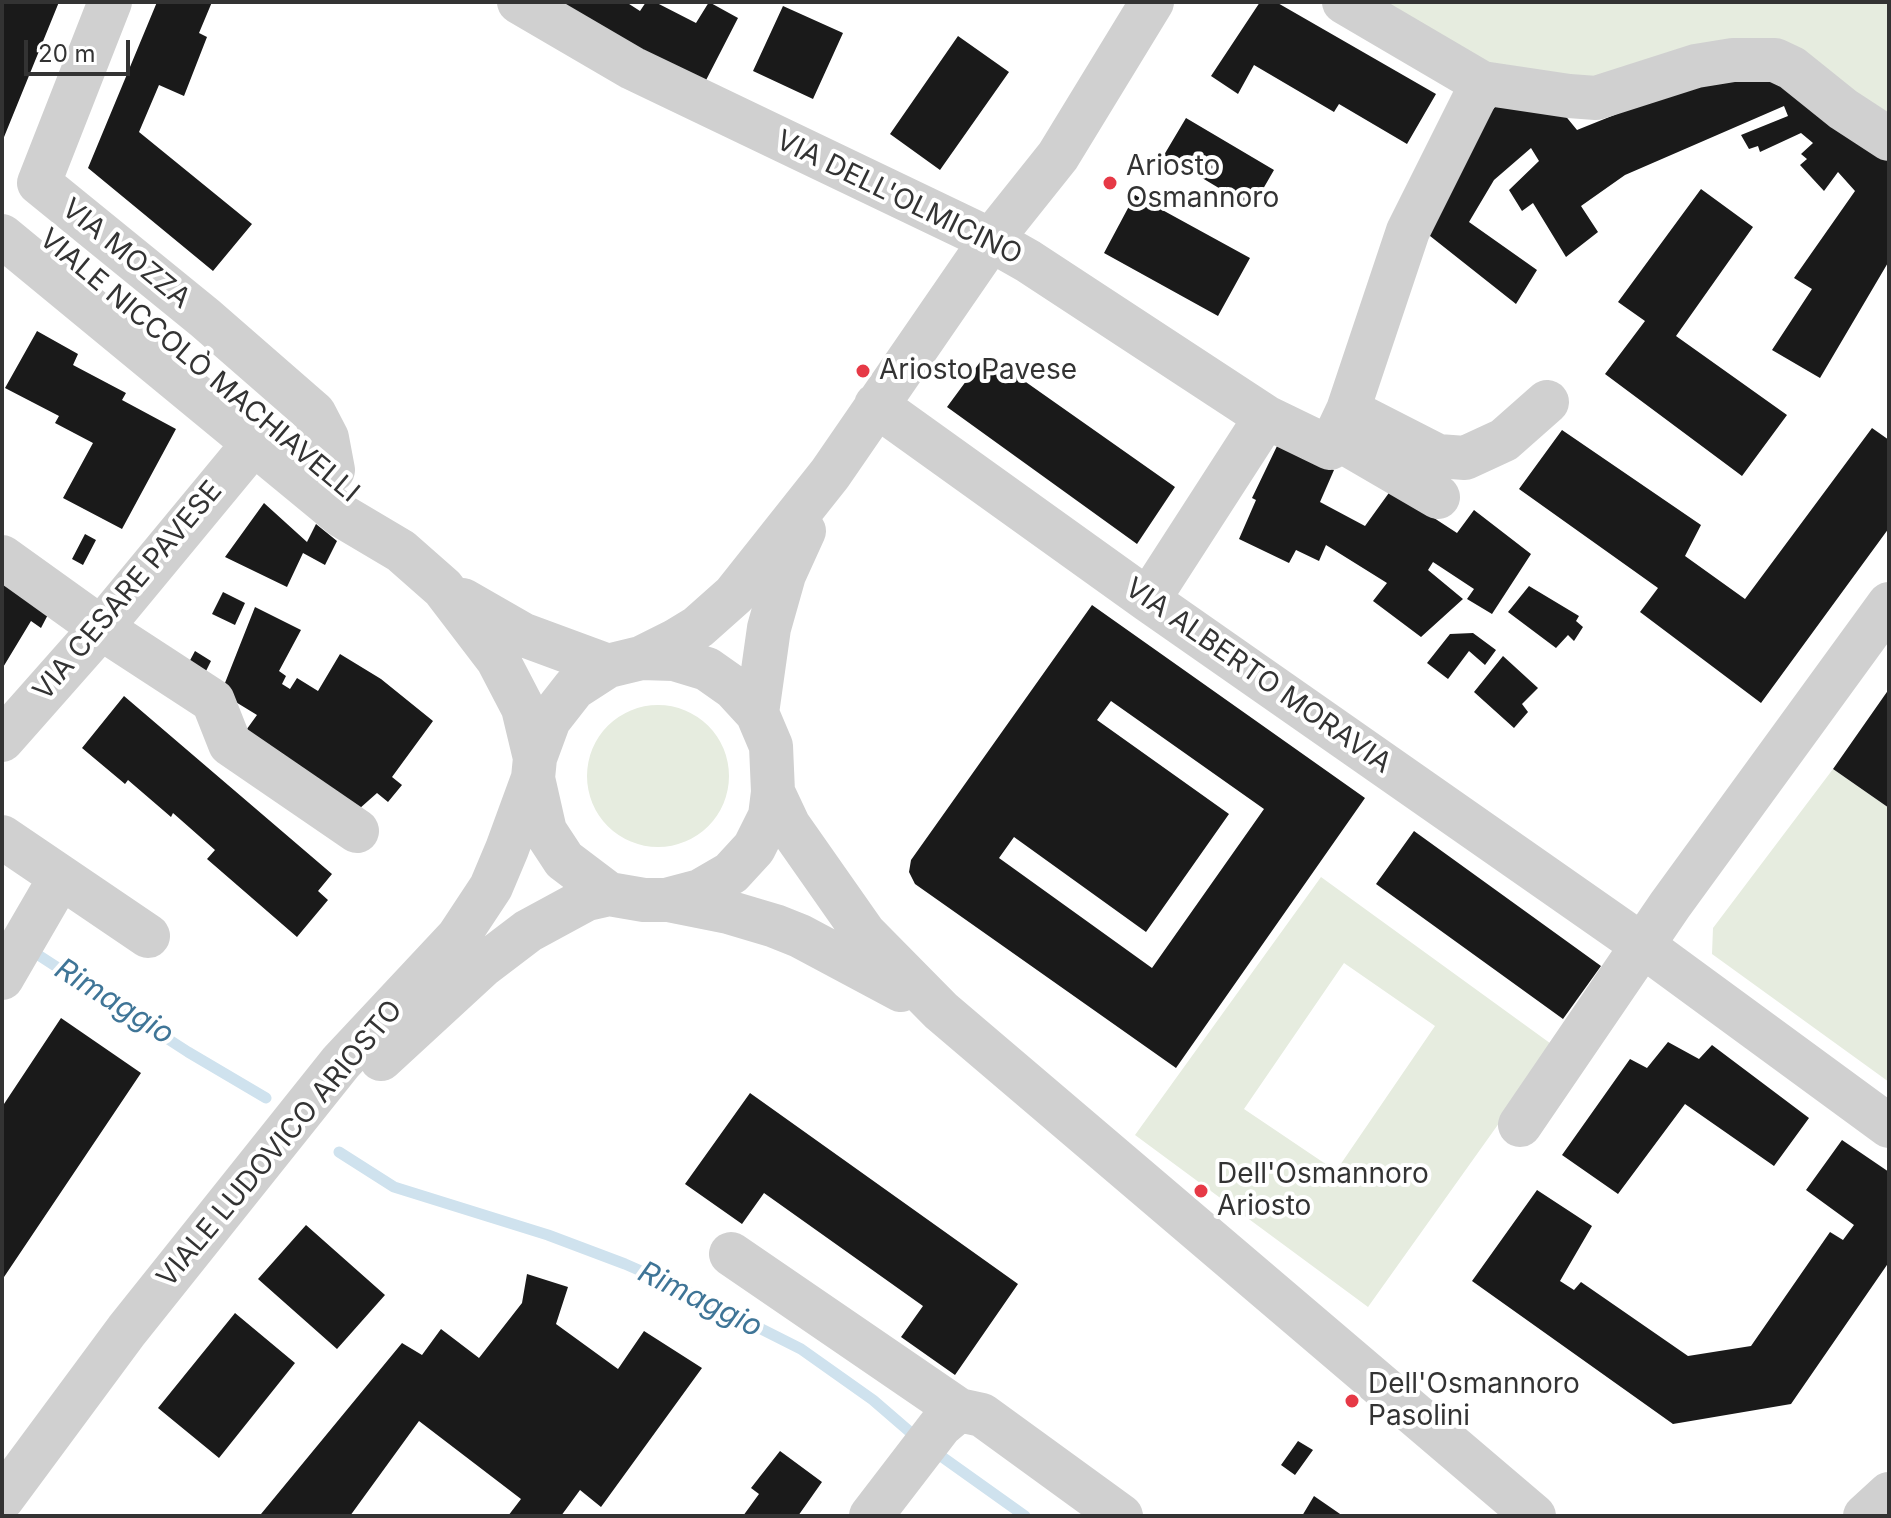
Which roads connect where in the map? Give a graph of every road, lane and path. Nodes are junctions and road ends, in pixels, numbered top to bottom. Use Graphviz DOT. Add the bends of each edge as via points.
graph roads {
  1 [pos="110,2"];
  2 [pos="519,2"];
  3 [pos="1152,2"];
  4 [pos="1179,2"];
  5 [pos="1344,2"];
  6 [pos="1482,83"];
  7 [pos="1077,127"];
  8 [pos="1889,139"];
  9 [pos="2,203"];
  10 [pos="991,240"];
  11 [pos="4,262"];
  12 [pos="1547,402"];
  13 [pos="876,405"];
  14 [pos="1266,417"];
  15 [pos="1341,424"];
  16 [pos="254,443"];
  17 [pos="333,470"];
  18 [pos="830,474"];
  19 [pos="1438,497"];
  20 [pos="401,551"];
  21 [pos="2,557"];
  22 [pos="443,588"];
  23 [pos="1148,600"];
  24 [pos="1889,604"];
  25 [pos="101,628"];
  26 [pos="624,662"];
  27 [pos="757,713"];
  28 [pos="2,740"];
  29 [pos="534,768"];
  30 [pos="773,792"];
  31 [pos="357,831"];
  32 [pos="2,837"];
  33 [pos="60,878"];
  34 [pos="609,894"];
  35 [pos="666,900"];
  36 [pos="148,936"];
  37 [pos="1642,945"];
  38 [pos="2,978"];
  39 [pos="941,1011"];
  40 [pos="351,1070"];
  41 [pos="1520,1125"];
  42 [pos="1889,1126"];
  43 [pos="234,1215"];
  44 [pos="731,1254"];
  45 [pos="950,1418"];
  46 [pos="1889,1494"];
  47 [pos="2,1499"];
  48 [pos="1524,1510"];
  49 [pos="21,1516"];
  50 [pos="871,1516"];
  51 [pos="1121,1516"];
  52 [pos="1865,1516"];
  1 -- 17 [label="street, VIA MOZZA" via="39,183 314,413 327,438"];
  2 -- 10 [label="street, VIA DELL'OLMICINO" via="632,68"];
  3 -- 7 [label="street, VIALE LUDOVICO ARIOSTO"];
  4 -- 7 [label="street, VIALE LUDOVICO ARIOSTO"];
  5 -- 6 [label="street"];
  6 -- 8 [label="street" via="1596,98 1696,66 1775,60"];
  6 -- 15 [label="street" via="1408,231"];
  7 -- 10 [label="street, VIALE LUDOVICO ARIOSTO"];
  9 -- 17 [label="street, VIALE NICCOLÒ MACHIAVELLI"];
  10 -- 13 [label="street, VIALE LUDOVICO ARIOSTO"];
  10 -- 14 [label="street, VIA DELL'OLMICINO"];
  11 -- 16 [label="street, VIALE NICCOLÒ MACHIAVELLI"];
  12 -- 15 [label="street" via="1504,440 1465,458 1438,456"];
  13 -- 18 [label="street, VIALE LUDOVICO ARIOSTO"];
  13 -- 23 [label="street, VIA ALBERTO MORAVIA"];
  14 -- 15 [label="street, VIA DELL'OLMICINO" via="1330,448"];
  14 -- 23 [label="street"];
  15 -- 19 [label="street"];
  16 -- 20 [label="street, VIALE NICCOLÒ MACHIAVELLI" via="342,516"];
  16 -- 25 [label="street, VIA CESARE PAVESE"];
  17 -- 20 [label="street, VIALE NICCOLÒ MACHIAVELLI"];
  18 -- 26 [label="street, VIALE LUDOVICO ARIOSTO" via="734,595 698,627"];
  18 -- 27 [label="street, VIALE LUDOVICO ARIOSTO" via="784,575 769,628"];
  20 -- 22 [label="street"];
  21 -- 25 [label="street"];
  22 -- 26 [label="street" via="524,635"];
  22 -- 29 [label="street" via="498,660 523,708"];
  23 -- 37 [label="street, VIA ALBERTO MORAVIA"];
  24 -- 37 [label="street"];
  25 -- 28 [label="street, VIA CESARE PAVESE"];
  25 -- 31 [label="street" via="213,701 230,744"];
  26 -- 27 [label="street, VIALE LUDOVICO ARIOSTO" via="674,659 707,669"];
  26 -- 29 [label="street, VIALE LUDOVICO ARIOSTO" via="574,688 549,720"];
  27 -- 30 [label="street, VIALE LUDOVICO ARIOSTO" via="771,746"];
  29 -- 34 [label="street, VIALE LUDOVICO ARIOSTO" via="545,831 564,860"];
  29 -- 40 [label="street, VIALE LUDOVICO ARIOSTO" via="491,887 458,937"];
  30 -- 35 [label="street, VIALE LUDOVICO ARIOSTO" via="770,816 754,848 731,873 700,891"];
  30 -- 39 [label="street" via="789,826 864,933"];
  32 -- 33 [label="street"];
  33 -- 36 [label="street"];
  33 -- 38 [label="street"];
  34 -- 35 [label="street, VIALE LUDOVICO ARIOSTO"];
  34 -- 40 [label="street, VIALE LUDOVICO ARIOSTO" via="587,899 528,931"];
  35 -- 39 [label="street" via="728,912 800,936"];
  37 -- 41 [label="street"];
  37 -- 42 [label="street, VIA ALBERTO MORAVIA"];
  39 -- 48 [label="street"];
  40 -- 43 [label="street, VIALE LUDOVICO ARIOSTO"];
  43 -- 47 [label="street, VIALE LUDOVICO ARIOSTO" via="77,1395"];
  43 -- 49 [label="street, VIALE LUDOVICO ARIOSTO" via="144,1350"];
  44 -- 45 [label="street"];
  45 -- 50 [label="street"];
  45 -- 51 [label="street" via="982,1415"];
  46 -- 52 [label="street"];
}
